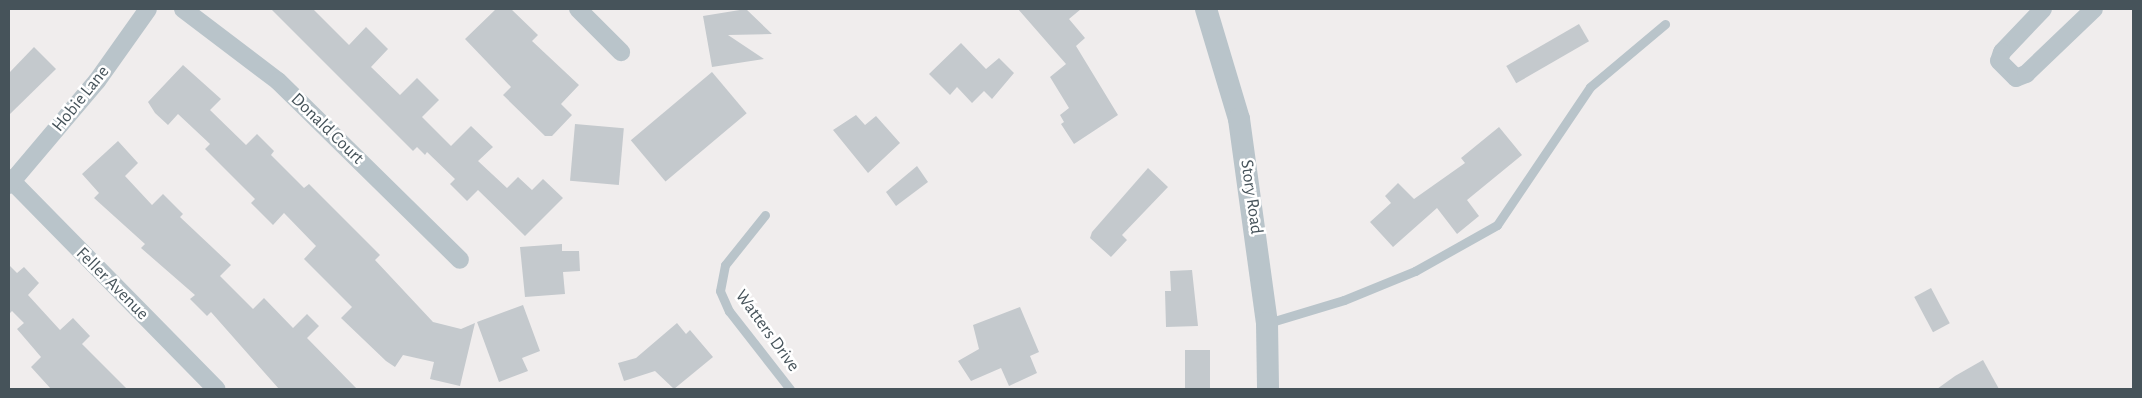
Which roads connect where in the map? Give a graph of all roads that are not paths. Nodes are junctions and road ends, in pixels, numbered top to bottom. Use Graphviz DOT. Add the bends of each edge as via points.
graph roads {
  1 [pos="148,9"];
  2 [pos="183,9"];
  3 [pos="578,9"];
  4 [pos="1206,9"];
  5 [pos="2043,9"];
  6 [pos="2094,9"];
  7 [pos="1666,24"];
  8 [pos="621,52"];
  9 [pos="10,182"];
  10 [pos="766,215"];
  11 [pos="460,260"];
  12 [pos="1267,323"];
  13 [pos="216,389"];
  14 [pos="790,389"];
  15 [pos="1268,389"];
  1 -- 9 [label="street, Hobie Lane" via="97,81"];
  2 -- 11 [label="street, Donald Court" via="278,80"];
  3 -- 8 [label="street"];
  4 -- 12 [label="street, Story Road" via="1239,119"];
  5 -- 6 [label="street" via="2002,52 2000,61 2016,78 2026,74"];
  7 -- 12 [label="lane" via="1590,88 1497,225 1415,272 1344,300"];
  9 -- 13 [label="street, Feller Avenue"];
  10 -- 14 [label="lane, Watters Drive" via="725,265 720,291 729,311"];
  12 -- 15 [label="street, Story Road"];
}
